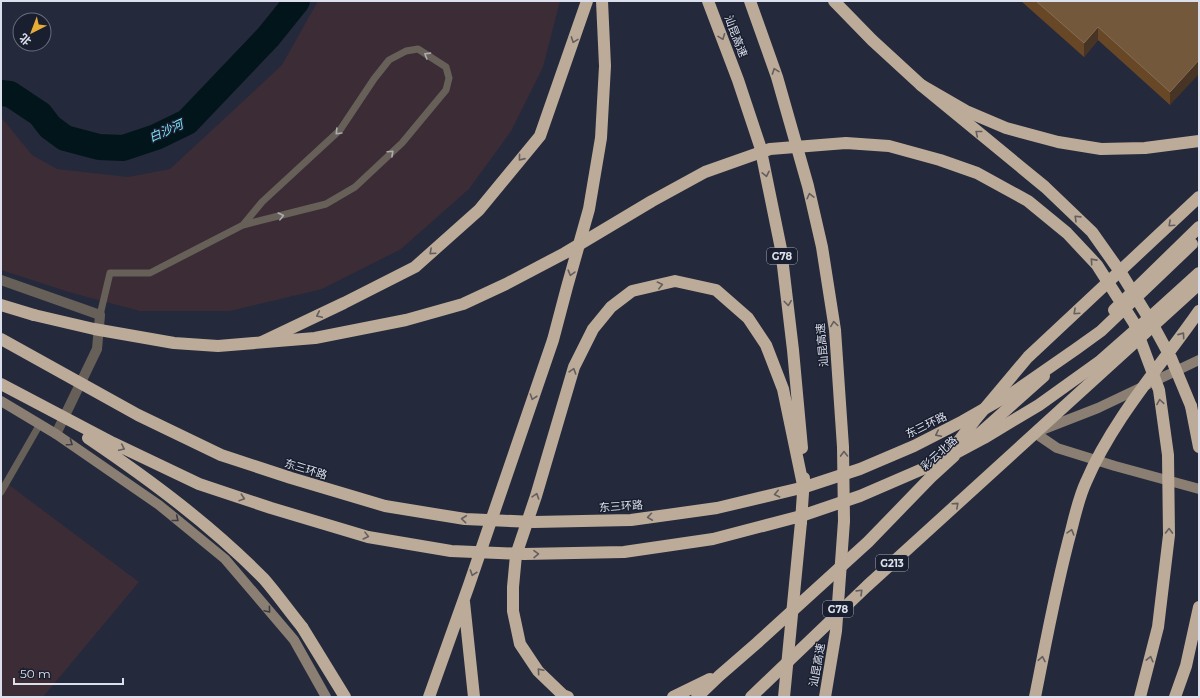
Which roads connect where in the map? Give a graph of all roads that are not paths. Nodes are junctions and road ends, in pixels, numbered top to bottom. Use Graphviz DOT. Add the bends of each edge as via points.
graph roads {
  1 [pos="602,1"];
  2 [pos="708,1"];
  3 [pos="750,1"];
  4 [pos="834,1"];
  5 [pos="587,2"];
  6 [pos="921,85"];
  7 [pos="1199,141"];
  8 [pos="1199,197"];
  9 [pos="243,225"];
  10 [pos="1199,227"];
  11 [pos="1199,238"];
  12 [pos="1199,273"];
  13 [pos="1,280"];
  14 [pos="1199,284"];
  15 [pos="1,305"];
  16 [pos="1199,311"];
  17 [pos="100,315"];
  18 [pos="1,339"];
  19 [pos="260,343"];
  20 [pos="1199,360"];
  21 [pos="1,384"];
  22 [pos="1,401"];
  23 [pos="41,405"];
  24 [pos="40,424"];
  25 [pos="1035,433"];
  26 [pos="56,434"];
  27 [pos="1199,447"];
  28 [pos="931,477"];
  29 [pos="803,485"];
  30 [pos="1199,489"];
  31 [pos="1,492"];
  32 [pos="464,599"];
  33 [pos="1199,606"];
  34 [pos="719,676"];
  35 [pos="326,697"];
  36 [pos="345,697"];
  37 [pos="428,697"];
  38 [pos="474,697"];
  39 [pos="568,697"];
  40 [pos="673,697"];
  41 [pos="697,697"];
  42 [pos="752,697"];
  43 [pos="784,697"];
  44 [pos="825,697"];
  45 [pos="1035,697"];
  46 [pos="1140,697"];
  47 [pos="1175,697"];
  1 -- 32 [label="highway, one-way" via="605,66 602,130 589,209 553,340"];
  2 -- 29 [label="highway, 汕昆高速 / G78, one-way" via="760,146 781,249 793,350 804,469"];
  44 -- 3 [label="highway, 汕昆高速 / G78, one-way, bridge" via="836,631 844,521 843,447 835,330 822,247 808,186 777,77"];
  4 -- 6 [label="highway"];
  5 -- 19 [label="highway, one-way" via="540,136 480,210 415,267"];
  6 -- 7 [label="highway, bridge" via="966,111 1006,128 1058,142 1101,149 1138,148"];
  27 -- 6 [label="highway, one-way, bridge" via="1191,406 1171,358 1121,273 1092,232 1045,187"];
  8 -- 28 [label="highway, one-way" via="1028,357"];
  9 -- 9 [label="lane, one-way" via="326,204 355,187 402,143 446,90 449,78 446,67 418,50 406,51 390,60 340,130 262,202"];
  9 -- 17 [label="lane" via="150,273 110,273"];
  10 -- 28 [label="highway, 彩云北路 / G213" via="1076,348"];
  11 -- 18 [label="highway, 东三环路, one-way, bridge" via="1101,331 1014,392 914,446 860,469 804,487 717,508 631,520 534,522 465,519 385,506 221,455 138,415"];
  23 -- 12 [label="highway, one-way, bridge" via="199,484 368,537 451,551 524,554 624,552 713,539 801,516 860,496 941,461 1039,405 1100,362"];
  13 -- 17 [label="street"];
  14 -- 25 [label="highway"];
  15 -- 19 [label="highway, bridge" via="94,329 174,343 218,346"];
  45 -- 16 [label="highway, one-way, bridge" via="1062,564 1085,483 1106,443 1135,398"];
  17 -- 26 [label="street" via="97,349"];
  46 -- 19 [label="highway, one-way, bridge" via="1158,627 1170,535 1168,455 1158,390 1134,323 1097,265 1067,233 1028,201 977,173 889,146 846,143 770,149 705,172 565,253 463,304 406,320 315,338"];
  20 -- 25 [label="street, G213" via="1098,408"];
  21 -- 23 [label="highway, bridge"];
  22 -- 24 [label="street"];
  23 -- 36 [label="highway, bridge" via="168,494 230,546 264,580 302,627"];
  24 -- 26 [label="street"];
  24 -- 31 [label="lane"];
  25 -- 30 [label="street" via="1057,448"];
  42 -- 25 [label="highway, G213, one-way" via="867,586"];
  26 -- 35 [label="street, one-way" via="159,505 225,558 294,640"];
  28 -- 34 [label="highway, 彩云北路 / G213" via="868,542"];
  39 -- 29 [label="highway, one-way" via="538,671 520,644 513,611 516,555 574,367 593,329 611,307 632,291 676,281 716,290 748,318 766,345 783,389"];
  29 -- 43 [label="highway, 汕昆高速 / G78, bridge"];
  32 -- 37 [label="highway"];
  32 -- 38 [label="highway"];
  33 -- 47 [label="highway" via="1186,666"];
  34 -- 40 [label="highway"];
  34 -- 41 [label="highway, 彩云北路 / G213"];
}
